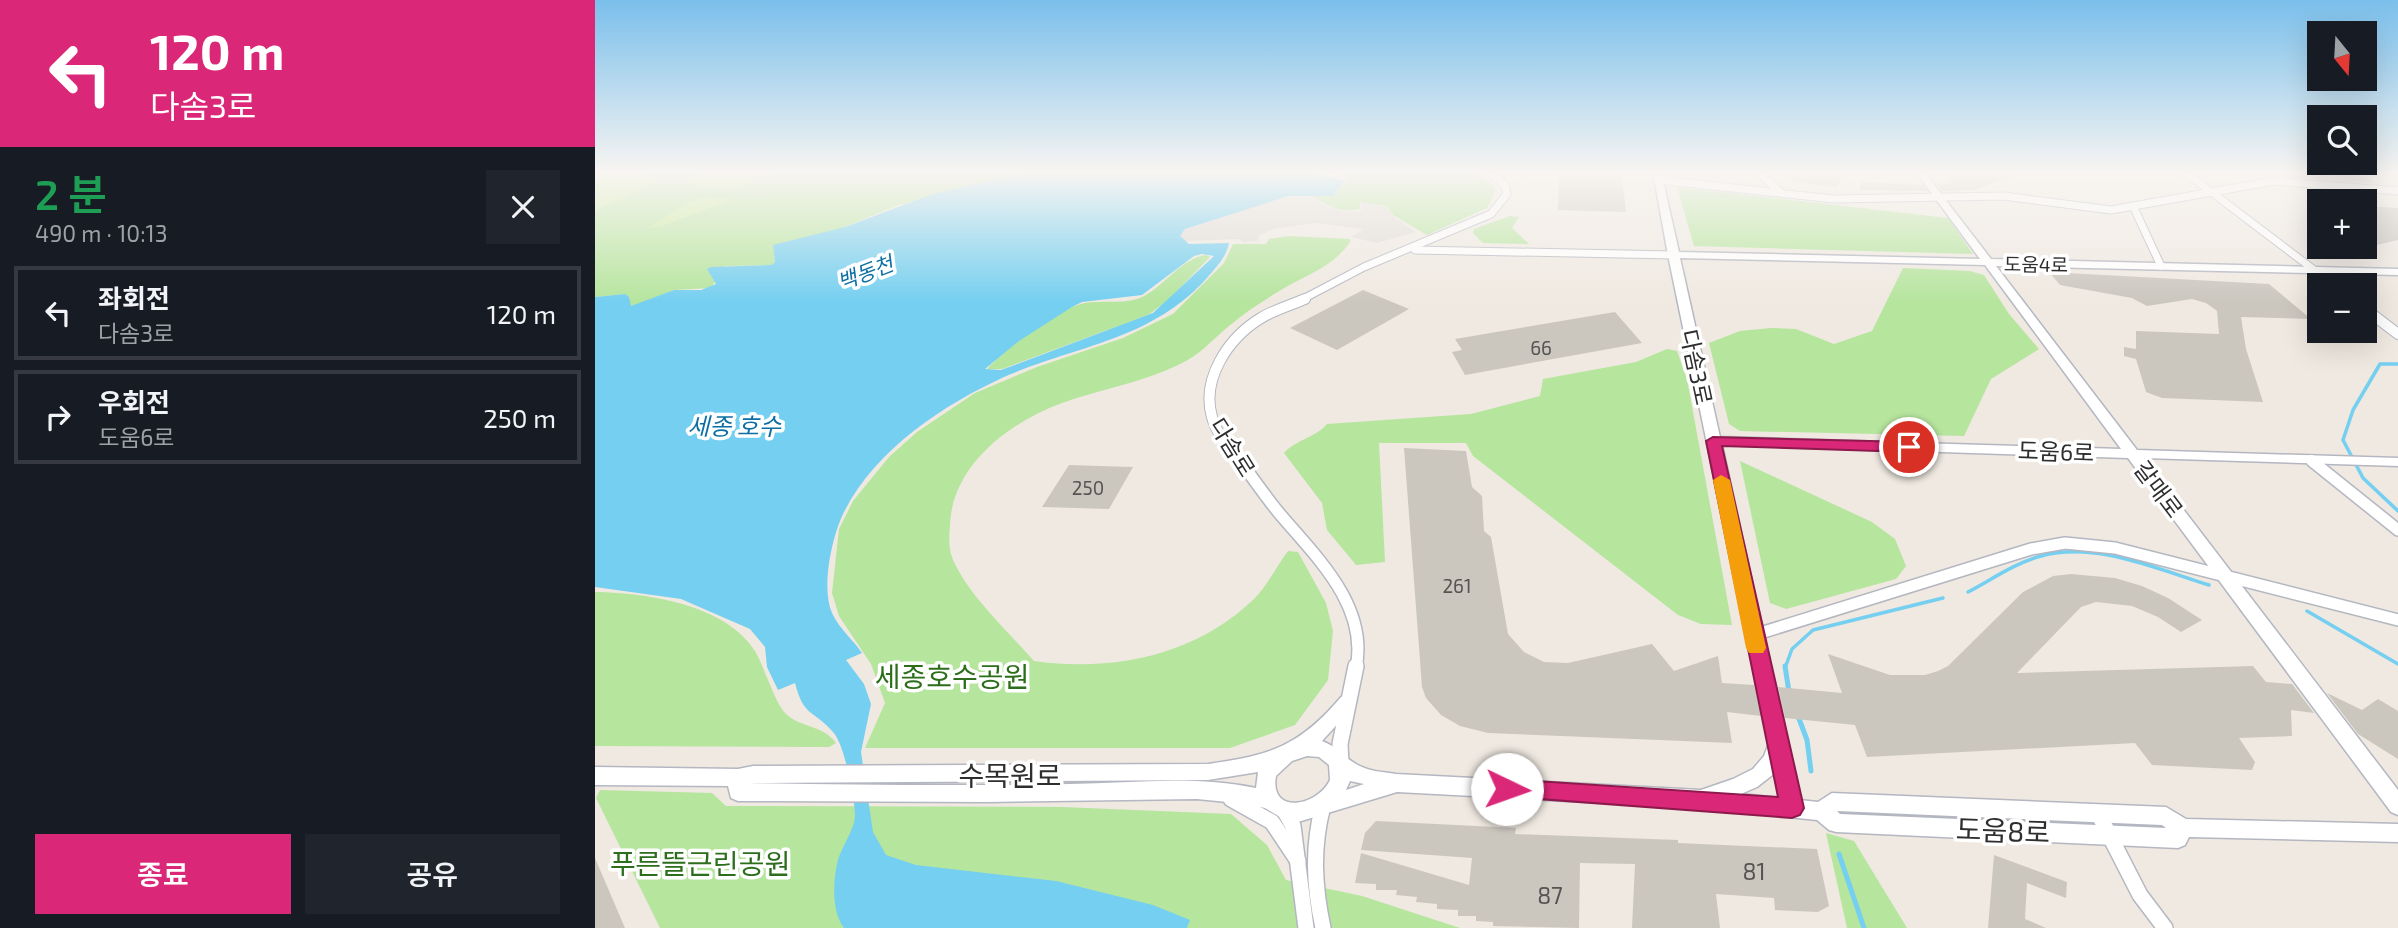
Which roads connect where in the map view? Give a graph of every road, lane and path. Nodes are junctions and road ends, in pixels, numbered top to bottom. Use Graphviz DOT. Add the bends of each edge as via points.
graph roads {
  1 [pos="1488,215"];
  2 [pos="1665,215"];
  3 [pos="1952,215"];
  4 [pos="2137,215"];
  5 [pos="2242,215"];
  6 [pos="1409,250"];
  7 [pos="1673,255"];
  8 [pos="1990,263"];
  9 [pos="2161,267"];
  10 [pos="2314,270"];
  11 [pos="2398,272"];
  12 [pos="2318,273"];
  13 [pos="2377,318"];
  14 [pos="2398,335"];
  15 [pos="2398,342"];
  16 [pos="1713,441"];
  17 [pos="2132,453"];
  18 [pos="2311,460"];
  19 [pos="2398,463"];
  20 [pos="2398,530"];
  21 [pos="2227,579"];
  22 [pos="2398,620"];
  23 [pos="1753,635"];
  24 [pos="1347,702"];
  25 [pos="1776,743"];
  26 [pos="1287,753"];
  27 [pos="1341,765"];
  28 [pos="595,776"];
  29 [pos="738,778"];
  30 [pos="1207,780"];
  31 [pos="1397,783"];
  32 [pos="1700,799"];
  33 [pos="1278,806"];
  34 [pos="1322,806"];
  35 [pos="2398,806"];
  36 [pos="1792,808"];
  37 [pos="1822,811"];
  38 [pos="2098,813"];
  39 [pos="2183,828"];
  40 [pos="2398,833"];
  41 [pos="2109,834"];
  42 [pos="1298,861"];
  43 [pos="1321,920"];
  44 [pos="1306,928"];
  45 [pos="2165,928"];
  1 -- 6 [label="street, 다솜로"];
  2 -- 7 [label="street, 다솜3로"];
  3 -- 8 [label="street, 갈매로"];
  4 -- 9 [label="street"];
  5 -- 10 [label="street"];
  6 -- 7 [label="street"];
  6 -- 24 [label="street, 다솜로" via="1259,319 1221,356 1211,376 1211,416 1219,432 1344,596 1357,639 1357,663"];
  7 -- 8 [label="street, 도움4로"];
  7 -- 16 [label="street, 다솜3로"];
  8 -- 9 [label="street, 도움4로"];
  8 -- 17 [label="street, 갈매로"];
  9 -- 10 [label="street, 도움4로"];
  10 -- 11 [label="street, 도움4로"];
  10 -- 12 [label="street"];
  13 -- 14 [label="street"];
  14 -- 15 [label="street" via="2392,337"];
  16 -- 17 [label="street, 도움6로"];
  16 -- 23 [label="street, 다솜3로"];
  17 -- 18 [label="street, 도움6로"];
  17 -- 21 [label="street, 갈매로"];
  18 -- 19 [label="street, 도움6로"];
  18 -- 20 [label="street"];
  21 -- 22 [label="street"];
  21 -- 23 [label="street" via="2115,548 2052,544"];
  21 -- 35 [label="street, 갈매로"];
  23 -- 25 [label="street, 다솜3로"];
  24 -- 26 [label="street, 다솜로" via="1323,729"];
  24 -- 27 [label="street, 다솜로"];
  24 -- 30 [label="street" via="1292,744"];
  25 -- 32 [label="street" via="1774,760 1765,773"];
  25 -- 36 [label="street, 다솜3로"];
  26 -- 27 [label="street" via="1316,747"];
  26 -- 30 [label="street, 수목원로"];
  26 -- 33 [label="street, 다솜로" via="1267,774 1265,785"];
  27 -- 31 [label="street, 도움8로" via="1355,774"];
  27 -- 34 [label="street, 다솜로" via="1340,787"];
  28 -- 29 [label="street, 수목원로"];
  29 -- 30 [label="street, 수목원로" via="753,774"];
  29 -- 30 [label="street, 수목원로" via="738,792 892,794"];
  30 -- 33 [label="street, 수목원로"];
  30 -- 42 [label="street, 수목원로" via="1283,830"];
  31 -- 32 [label="street, 도움8로"];
  31 -- 34 [label="street, 도움8로"];
  32 -- 36 [label="street, 도움8로"];
  33 -- 34 [label="street" via="1296,813"];
  33 -- 42 [label="street, 다솜로" via="1293,826"];
  34 -- 43 [label="street, 다솜로" via="1314,834 1314,887"];
  36 -- 37 [label="street, 도움8로"];
  37 -- 38 [label="street, 도움8로" via="1832,802"];
  37 -- 41 [label="street, 도움8로" via="1836,823"];
  38 -- 39 [label="street, 도움8로" via="2166,816"];
  38 -- 41 [label="street"];
  39 -- 40 [label="street, 도움8로"];
  39 -- 41 [label="street, 도움8로" via="2178,838"];
  41 -- 45 [label="street" via="2140,895"];
  42 -- 44 [label="street, 다솜로"];
}
